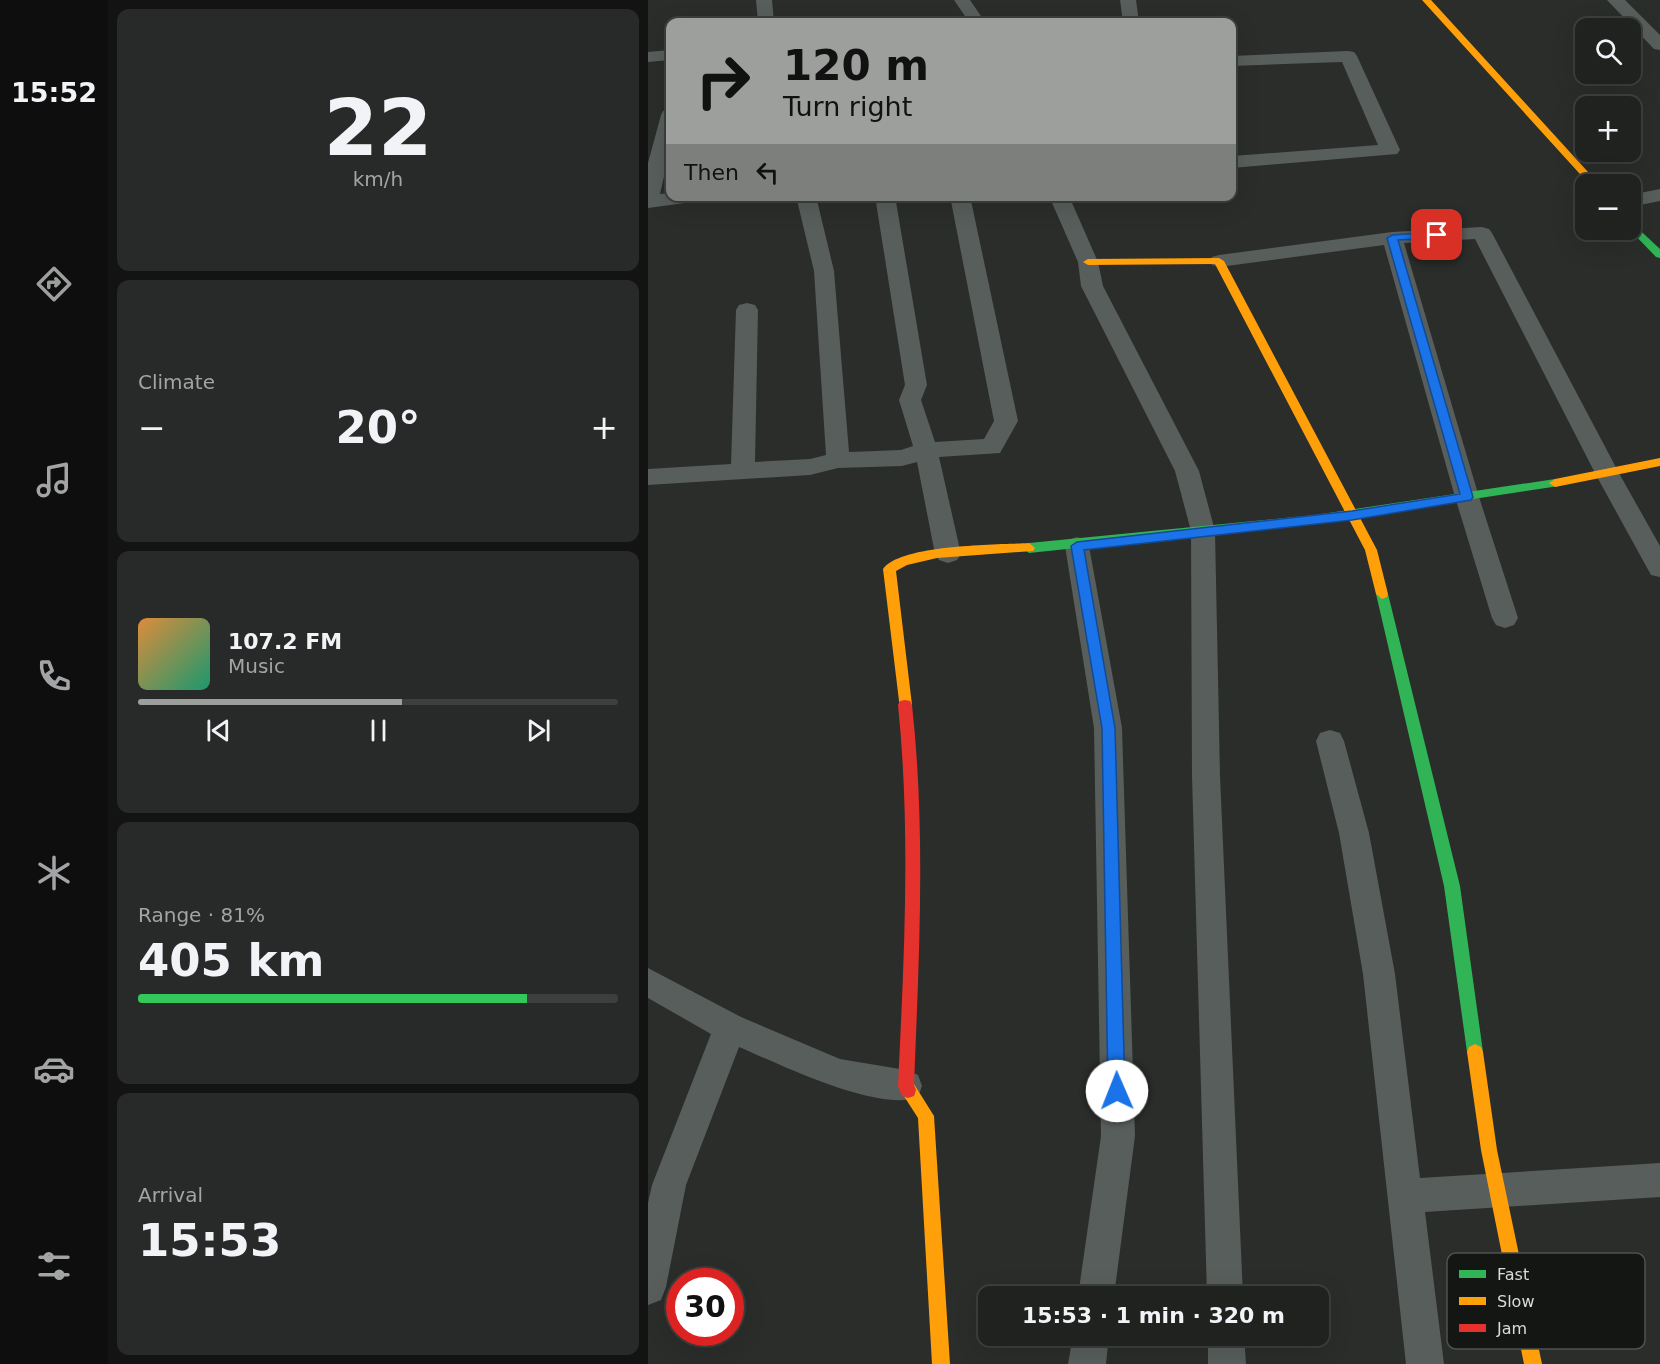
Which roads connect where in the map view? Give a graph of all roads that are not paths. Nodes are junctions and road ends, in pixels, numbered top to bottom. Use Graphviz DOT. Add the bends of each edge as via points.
graph roads {
  1 [pos="764,0"];
  2 [pos="962,0"];
  3 [pos="1128,0"];
  4 [pos="1426,0"];
  5 [pos="1615,0"];
  6 [pos="766,18"];
  7 [pos="974,18"];
  8 [pos="1130,18"];
  9 [pos="1660,45"];
  10 [pos="666,55"];
  11 [pos="648,57"];
  12 [pos="1236,61"];
  13 [pos="666,131"];
  14 [pos="1236,162"];
  15 [pos="1584,174"];
  16 [pos="1660,195"];
  17 [pos="1641,199"];
  18 [pos="666,200"];
  19 [pos="808,201"];
  20 [pos="886,201"];
  21 [pos="961,201"];
  22 [pos="1061,201"];
  23 [pos="648,202"];
  24 [pos="1641,235"];
  25 [pos="1392,238"];
  26 [pos="1660,255"];
  27 [pos="1219,261"];
  28 [pos="1088,262"];
  29 [pos="747,310"];
  30 [pos="926,450"];
  31 [pos="838,460"];
  32 [pos="1660,462"];
  33 [pos="743,470"];
  34 [pos="1608,475"];
  35 [pos="648,477"];
  36 [pos="1467,497"];
  37 [pos="1352,515"];
  38 [pos="1203,531"];
  39 [pos="1077,546"];
  40 [pos="948,554"];
  41 [pos="1660,568"];
  42 [pos="1505,618"];
  43 [pos="1330,741"];
  44 [pos="648,982"];
  45 [pos="730,1028"];
  46 [pos="906,1086"];
  47 [pos="1660,1180"];
  48 [pos="1497,1192"];
  49 [pos="1405,1196"];
  50 [pos="1510,1253"];
  51 [pos="1097,1286"];
  52 [pos="1225,1286"];
  53 [pos="648,1287"];
  54 [pos="1089,1346"];
  55 [pos="1226,1346"];
  56 [pos="1530,1349"];
  57 [pos="941,1364"];
  58 [pos="1087,1364"];
  59 [pos="1227,1364"];
  60 [pos="1425,1364"];
  61 [pos="1533,1364"];
  1 -- 6 [label="street"];
  2 -- 7 [label="street"];
  3 -- 8 [label="street"];
  4 -- 15 [label="street"];
  5 -- 9 [label="street"];
  10 -- 11 [label="street"];
  12 -- 14 [label="street" via="1348,56 1390,150"];
  13 -- 23 [label="street"];
  16 -- 17 [label="street"];
  18 -- 23 [label="street"];
  19 -- 31 [label="street" via="824,271"];
  20 -- 30 [label="street" via="916,385 910,400"];
  21 -- 30 [label="street" via="1006,421 992,447"];
  22 -- 28 [label="street"];
  24 -- 26 [label="street"];
  25 -- 27 [label="street"];
  25 -- 34 [label="street" via="1482,233"];
  25 -- 36 [label="street"];
  27 -- 28 [label="street"];
  27 -- 37 [label="street"];
  28 -- 38 [label="street" via="1092,286 1187,471"];
  29 -- 33 [label="street"];
  30 -- 31 [label="street" via="902,458"];
  30 -- 40 [label="street"];
  31 -- 33 [label="street" via="810,467"];
  32 -- 34 [label="street"];
  33 -- 35 [label="street"];
  34 -- 36 [label="street"];
  34 -- 41 [label="street"];
  36 -- 37 [label="street"];
  36 -- 42 [label="street"];
  37 -- 38 [label="street"];
  37 -- 48 [label="street" via="1371,550 1452,886"];
  38 -- 39 [label="street"];
  38 -- 52 [label="street" via="1206,776"];
  39 -- 40 [label="street"];
  39 -- 51 [label="street" via="1108,728 1118,1136"];
  40 -- 46 [label="street" via="922,556 888,569 914,804"];
  43 -- 49 [label="street" via="1354,834 1379,974"];
  44 -- 45 [label="street"];
  45 -- 46 [label="street" via="839,1074"];
  45 -- 53 [label="street" via="669,1185"];
  46 -- 57 [label="street" via="926,1116"];
  47 -- 48 [label="street"];
  48 -- 49 [label="street"];
  48 -- 50 [label="street"];
  49 -- 60 [label="street"];
  54 -- 58 [label="street"];
  55 -- 59 [label="street"];
  56 -- 61 [label="street"];
}
